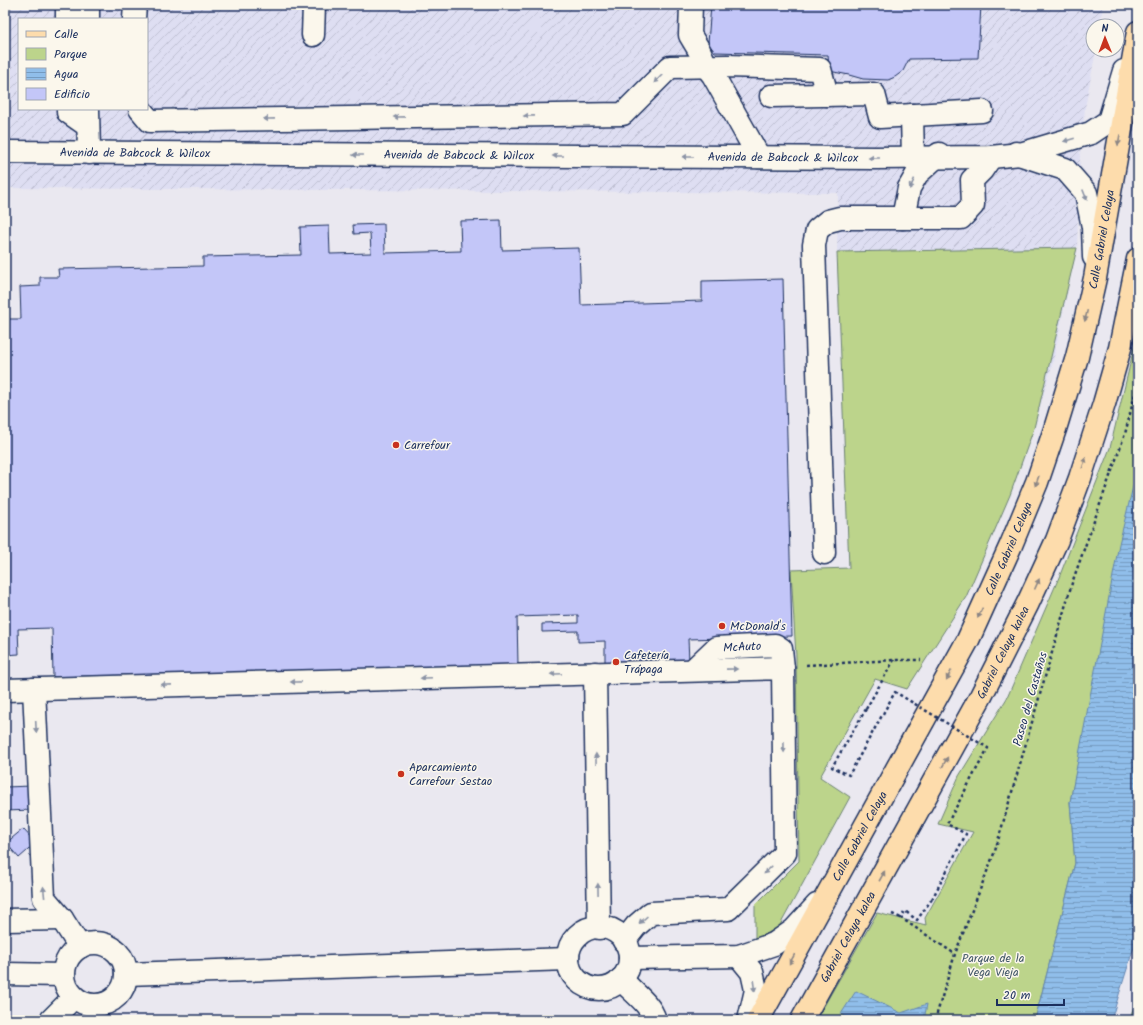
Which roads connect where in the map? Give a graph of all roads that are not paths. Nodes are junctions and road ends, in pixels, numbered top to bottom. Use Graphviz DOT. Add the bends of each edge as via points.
graph roads {
  1 [pos="67,5"];
  2 [pos="88,5"];
  3 [pos="135,5"];
  4 [pos="314,5"];
  5 [pos="691,5"];
  6 [pos="67,18"];
  7 [pos="88,18"];
  8 [pos="134,18"];
  9 [pos="1138,32"];
  10 [pos="313,34"];
  11 [pos="706,66"];
  12 [pos="827,95"];
  13 [pos="771,96"];
  14 [pos="68,110"];
  15 [pos="141,110"];
  16 [pos="982,111"];
  17 [pos="912,115"];
  18 [pos="88,118"];
  19 [pos="5,152"];
  20 [pos="89,153"];
  21 [pos="1020,154"];
  22 [pos="992,157"];
  23 [pos="759,158"];
  24 [pos="913,158"];
  25 [pos="934,158"];
  26 [pos="903,218"];
  27 [pos="1138,258"];
  28 [pos="1095,278"];
  29 [pos="824,553"];
  30 [pos="595,673"];
  31 [pos="5,690"];
  32 [pos="34,690"];
  33 [pos="831,889"];
  34 [pos="62,919"];
  35 [pos="5,920"];
  36 [pos="599,928"];
  37 [pos="80,947"];
  38 [pos="627,950"];
  39 [pos="739,956"];
  40 [pos="568,960"];
  41 [pos="5,974"];
  42 [pos="126,974"];
  43 [pos="63,975"];
  44 [pos="621,979"];
  45 [pos="74,997"];
  46 [pos="51,1020"];
  47 [pos="655,1020"];
  48 [pos="749,1020"];
  49 [pos="758,1020"];
  50 [pos="802,1020"];
  1 -- 6 [label="street"];
  2 -- 7 [label="street"];
  3 -- 8 [label="street"];
  4 -- 10 [label="street"];
  5 -- 11 [label="street" via="690,35"];
  9 -- 21 [label="street, one-way" via="1108,121 1091,133"];
  9 -- 28 [label="main road, Calle Gabriel Celaya, one-way"];
  11 -- 12 [label="street" via="820,69"];
  11 -- 15 [label="street, one-way" via="670,67 623,114 150,121"];
  11 -- 23 [label="street"];
  12 -- 13 [label="street"];
  12 -- 17 [label="street" via="874,94 880,117"];
  14 -- 18 [label="street"];
  16 -- 17 [label="street"];
  17 -- 24 [label="street"];
  18 -- 20 [label="street"];
  19 -- 20 [label="street, Avenida de Babcock & Wilcox"];
  23 -- 20 [label="street, Avenida de Babcock & Wilcox, one-way"];
  21 -- 22 [label="street, Avenida de Babcock & Wilcox"];
  21 -- 25 [label="street" via="981,147 944,149"];
  21 -- 28 [label="street, one-way" via="1065,169 1086,192 1093,227"];
  22 -- 25 [label="street, Avenida de Babcock & Wilcox"];
  22 -- 26 [label="street" via="972,180 972,205 961,218"];
  24 -- 23 [label="street, Avenida de Babcock & Wilcox, one-way"];
  24 -- 25 [label="street, Avenida de Babcock & Wilcox"];
  25 -- 26 [label="street, one-way" via="914,179"];
  26 -- 29 [label="street" via="840,218 828,221 817,230 814,245"];
  50 -- 27 [label="main road, Gabriel Celaya kalea, one-way" via="981,696 1057,540 1104,404 1120,348"];
  28 -- 33 [label="main road, Calle Gabriel Celaya, one-way" via="1077,357 1055,429 1011,545 968,640"];
  30 -- 32 [label="street, one-way"];
  36 -- 30 [label="street, one-way"];
  30 -- 38 [label="street, McAuto, one-way" via="693,670 716,648 775,645 781,649 792,666 785,853 728,909 650,913 636,926"];
  31 -- 32 [label="street"];
  32 -- 34 [label="street" via="44,898"];
  33 -- 39 [label="street" via="794,930 774,944"];
  33 -- 49 [label="main road, Calle Gabriel Celaya, one-way"];
  34 -- 35 [label="street"];
  34 -- 37 [label="street"];
  36 -- 38 [label="street" via="617,933"];
  36 -- 40 [label="street" via="589,929 574,939 569,949"];
  37 -- 42 [label="street" via="93,943 111,948 122,960"];
  37 -- 43 [label="street" via="66,962"];
  38 -- 39 [label="street"];
  38 -- 44 [label="street" via="628,969"];
  39 -- 48 [label="street, one-way" via="752,972 756,990"];
  40 -- 42 [label="street"];
  40 -- 44 [label="street" via="574,977 593,989 613,986"];
  41 -- 43 [label="street"];
  42 -- 45 [label="street" via="124,985 110,1001 91,1005"];
  43 -- 45 [label="street" via="69,992"];
  44 -- 47 [label="street" via="646,1003"];
  45 -- 46 [label="street"];
}
